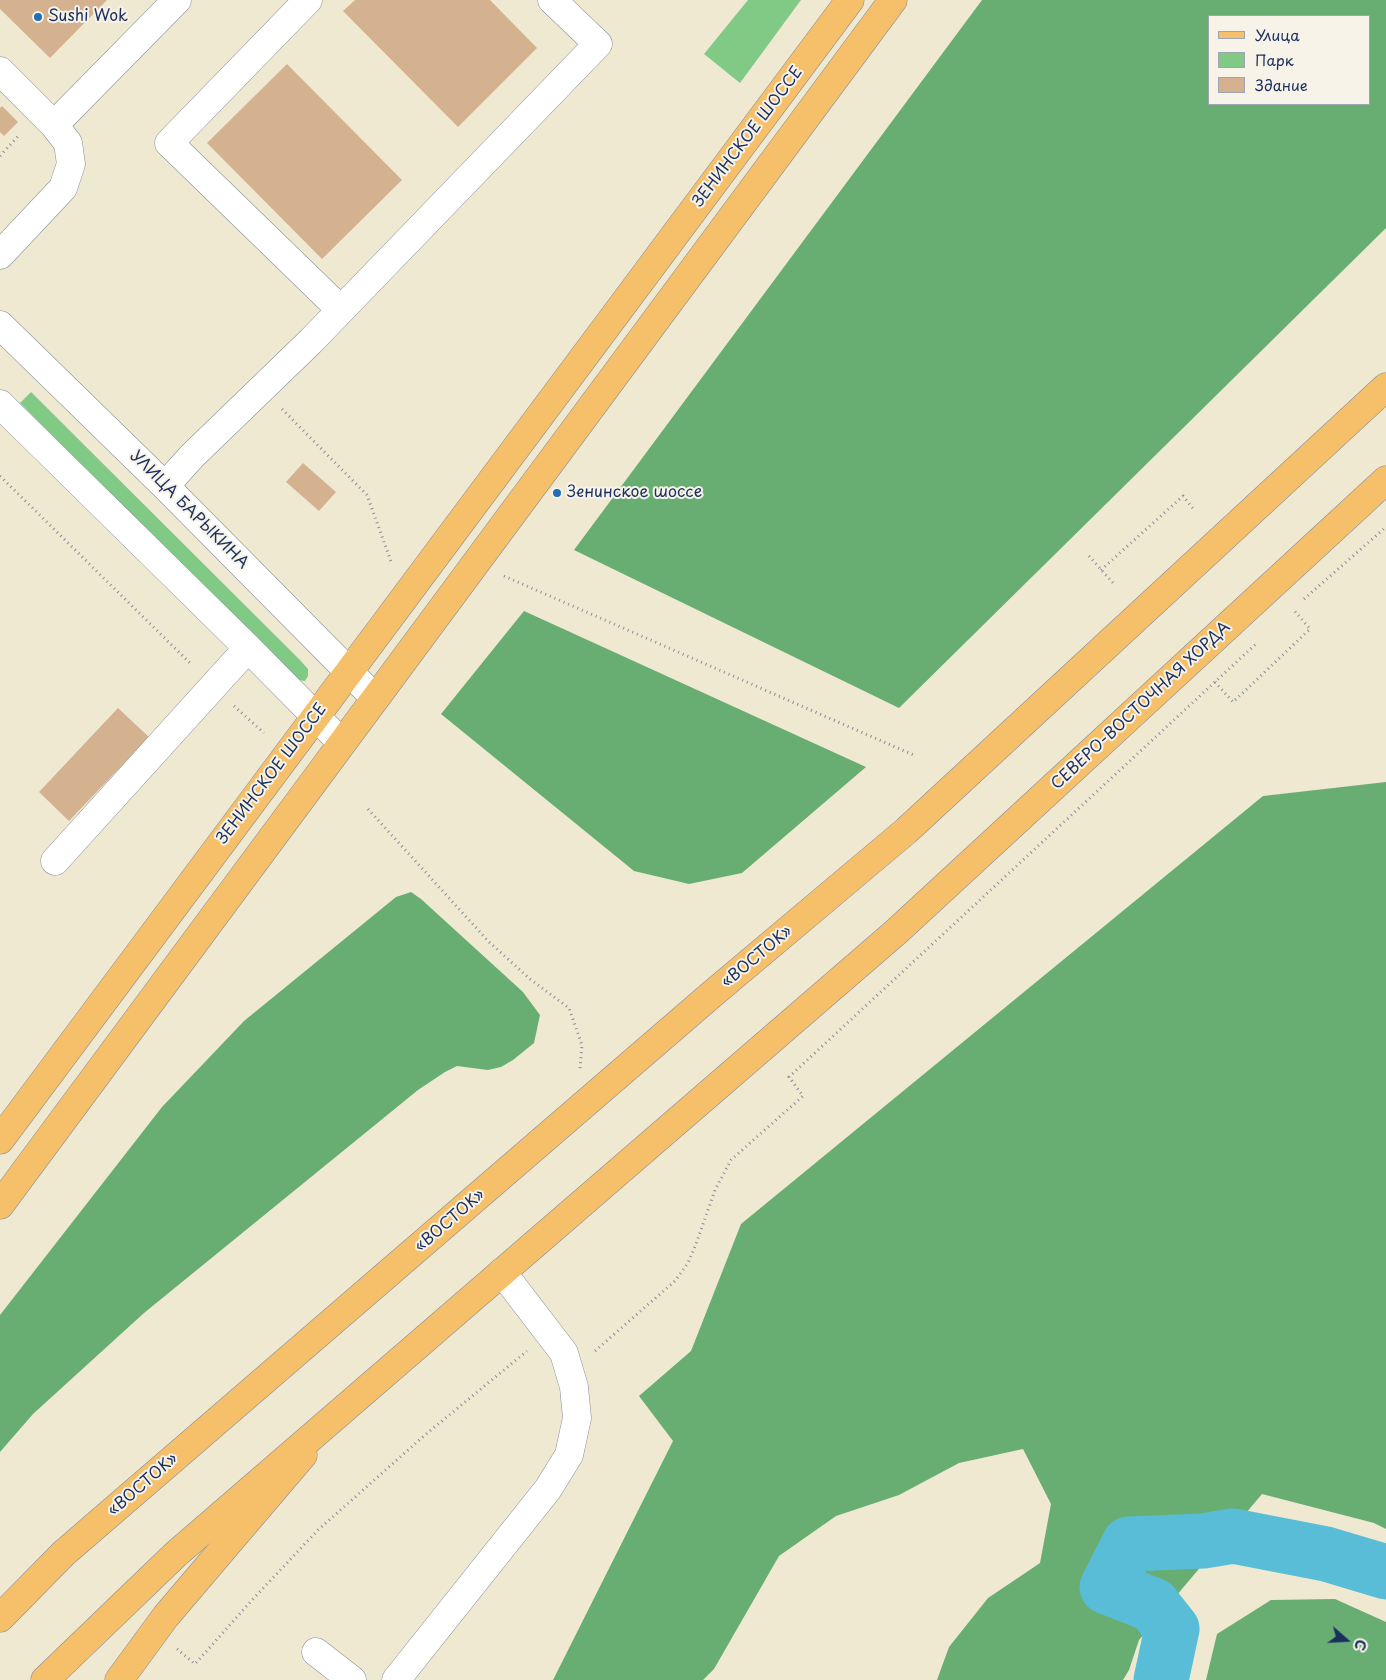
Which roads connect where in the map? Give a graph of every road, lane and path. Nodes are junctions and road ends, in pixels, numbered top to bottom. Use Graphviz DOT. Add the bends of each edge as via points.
graph roads {
  1 [pos="177,0"];
  2 [pos="308,0"];
  3 [pos="552,0"];
  4 [pos="850,0"];
  5 [pos="893,0"];
  6 [pos="0,71"];
  7 [pos="54,125"];
  8 [pos="0,255"];
  9 [pos="341,310"];
  10 [pos="0,325"];
  11 [pos="1386,387"];
  12 [pos="262,389"];
  13 [pos="0,404"];
  14 [pos="0,476"];
  15 [pos="1386,480"];
  16 [pos="165,486"];
  17 [pos="1196,511"];
  18 [pos="1386,527"];
  19 [pos="1089,556"];
  20 [pos="392,565"];
  21 [pos="1101,570"];
  22 [pos="499,574"];
  23 [pos="1114,584"];
  24 [pos="1258,642"];
  25 [pos="248,648"];
  26 [pos="349,672"];
  27 [pos="1215,682"];
  28 [pos="214,687"];
  29 [pos="375,698"];
  30 [pos="315,716"];
  31 [pos="264,733"];
  32 [pos="342,743"];
  33 [pos="916,756"];
  34 [pos="368,809"];
  35 [pos="55,861"];
  36 [pos="578,1111"];
  37 [pos="0,1140"];
  38 [pos="0,1205"];
  39 [pos="502,1272"];
  40 [pos="549,1332"];
  41 [pos="590,1356"];
  42 [pos="333,1420"];
  43 [pos="64,1553"];
  44 [pos="0,1611"];
  45 [pos="0,1618"];
  46 [pos="316,1652"];
  47 [pos="195,1664"];
  48 [pos="44,1680"];
  49 [pos="119,1680"];
  50 [pos="352,1680"];
  51 [pos="396,1680"];
  1 -- 7 [label="street"];
  2 -- 9 [label="street" via="169,144"];
  3 -- 9 [label="street" via="598,44"];
  4 -- 26 [label="main road, ЗЕНИНСКОЕ ШОССЕ"];
  5 -- 29 [label="main road"];
  6 -- 7 [label="street"];
  7 -- 8 [label="street" via="68,143 71,164 63,188"];
  9 -- 12 [label="street"];
  10 -- 16 [label="street, УЛИЦА БАРЫКИНА"];
  11 -- 36 [label="main road, «ВОСТОК»" via="906,831"];
  12 -- 16 [label="street"];
  12 -- 20 [label="path" via="367,495"];
  13 -- 25 [label="street"];
  14 -- 28 [label="path"];
  15 -- 39 [label="main road, СЕВЕРО-ВОСТОЧНАЯ ХОРДА" via="896,932"];
  16 -- 26 [label="street, УЛИЦА БАРЫКИНА"];
  17 -- 21 [label="path" via="1183,496"];
  18 -- 27 [label="path" via="1293,609 1310,629 1233,702"];
  19 -- 21 [label="path"];
  21 -- 23 [label="path"];
  22 -- 33 [label="path"];
  24 -- 27 [label="path"];
  25 -- 28 [label="street"];
  25 -- 30 [label="street"];
  26 -- 29 [label="street, УЛИЦА БАРЫКИНА"];
  26 -- 30 [label="main road, ЗЕНИНСКОЕ ШОССЕ"];
  27 -- 41 [label="path" via="789,1077 802,1096 731,1160 715,1190 694,1250 676,1281"];
  28 -- 31 [label="path"];
  28 -- 35 [label="street"];
  29 -- 32 [label="main road"];
  30 -- 32 [label="street"];
  30 -- 37 [label="main road, ЗЕНИНСКОЕ ШОССЕ"];
  32 -- 38 [label="main road"];
  34 -- 36 [label="path" via="489,942 569,1008 582,1045"];
  36 -- 43 [label="main road, «ВОСТОК»"];
  39 -- 40 [label="street"];
  39 -- 42 [label="main road"];
  40 -- 47 [label="path" via="318,1530"];
  40 -- 51 [label="street" via="564,1353 574,1387 577,1418 569,1455 548,1489"];
  42 -- 48 [label="main road" via="176,1554"];
  42 -- 49 [label="main road" via="166,1616"];
  43 -- 44 [label="main road"];
  43 -- 45 [label="main road, «ВОСТОК»"];
  46 -- 50 [label="street"];
}
